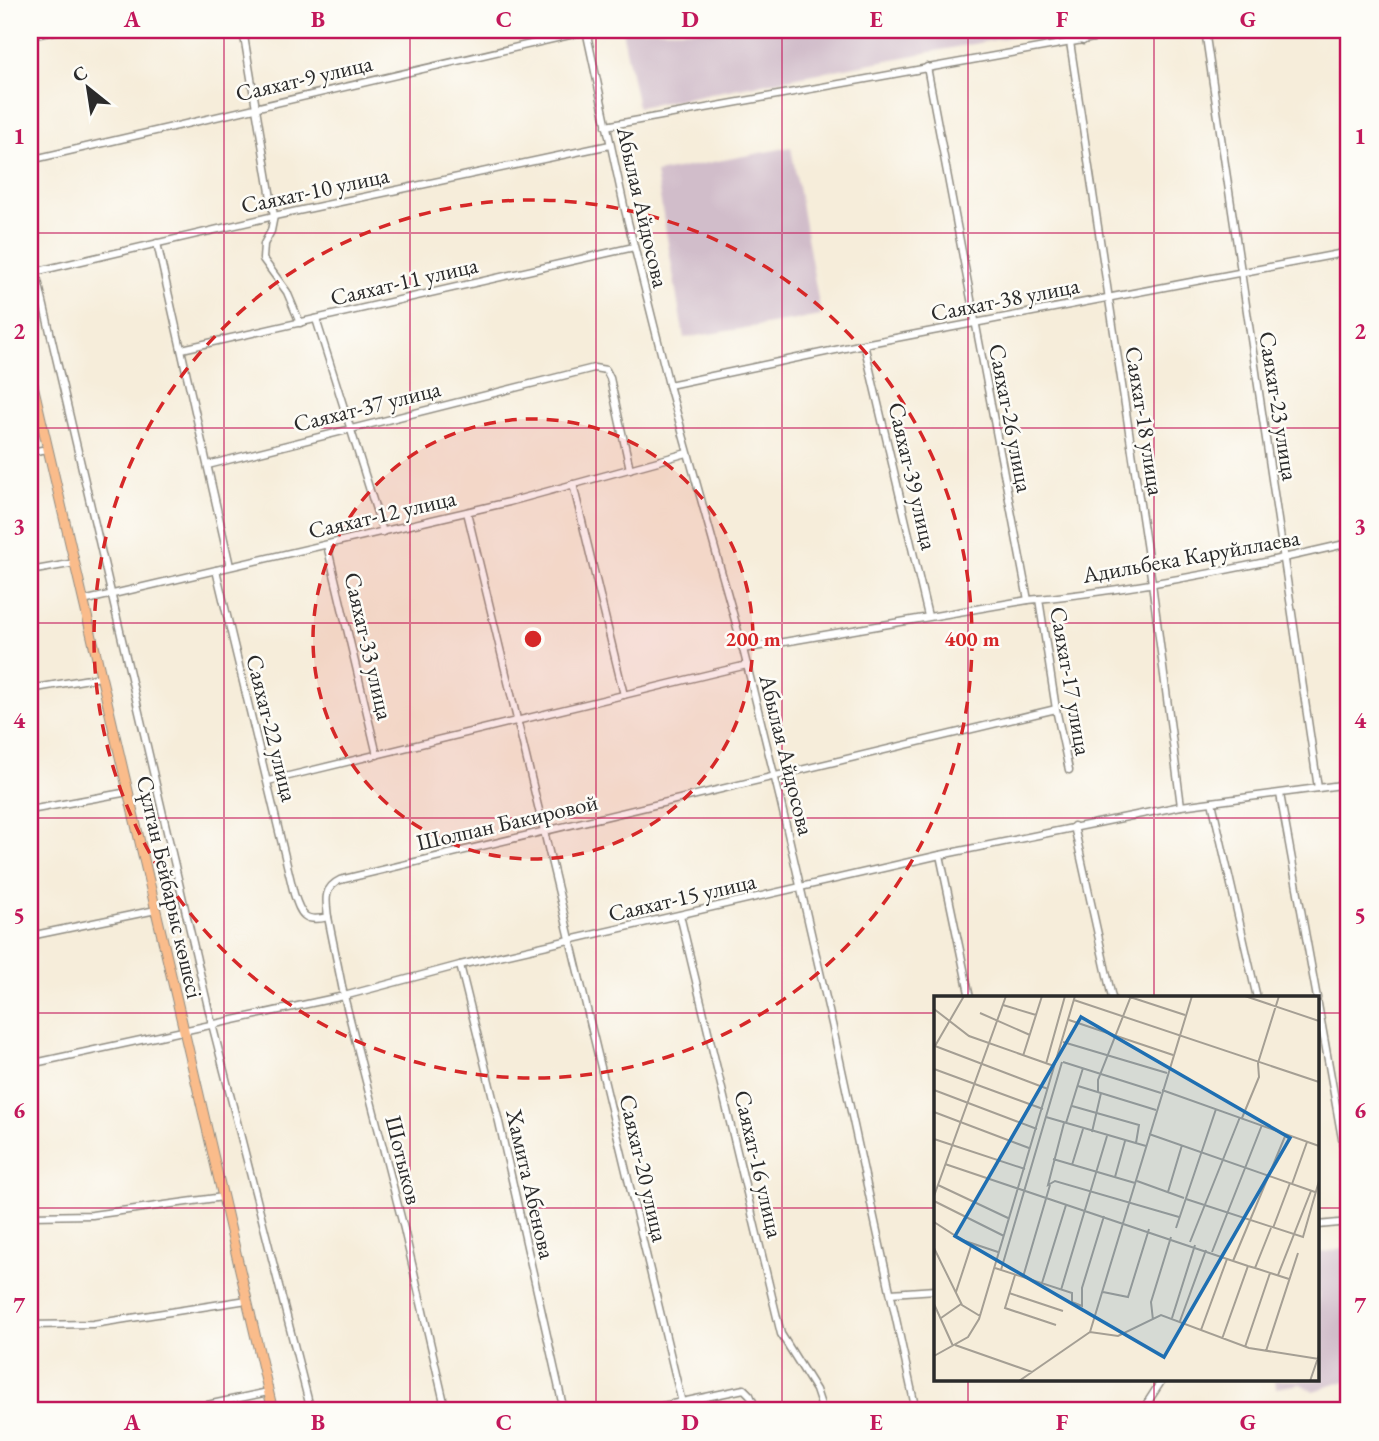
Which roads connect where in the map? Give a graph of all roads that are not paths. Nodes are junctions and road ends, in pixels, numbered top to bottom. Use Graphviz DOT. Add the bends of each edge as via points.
graph roads {
  1 [pos="60,30"];
  2 [pos="243,30"];
  3 [pos="587,30"];
  4 [pos="1081,30"];
  5 [pos="1138,30"];
  6 [pos="1205,30"];
  7 [pos="30,36"];
  8 [pos="1083,41"];
  9 [pos="1070,42"];
  10 [pos="927,67"];
  11 [pos="257,106"];
  12 [pos="606,126"];
  13 [pos="610,145"];
  14 [pos="30,160"];
  15 [pos="274,216"];
  16 [pos="157,243"];
  17 [pos="634,247"];
  18 [pos="1349,252"];
  19 [pos="1240,272"];
  20 [pos="33,273"];
  21 [pos="1108,298"];
  22 [pos="316,319"];
  23 [pos="975,322"];
  24 [pos="300,323"];
  25 [pos="864,344"];
  26 [pos="182,349"];
  27 [pos="30,372"];
  28 [pos="669,385"];
  29 [pos="351,428"];
  30 [pos="48,449"];
  31 [pos="30,452"];
  32 [pos="687,453"];
  33 [pos="208,465"];
  34 [pos="630,469"];
  35 [pos="573,484"];
  36 [pos="467,512"];
  37 [pos="383,532"];
  38 [pos="1349,543"];
  39 [pos="327,545"];
  40 [pos="1283,559"];
  41 [pos="75,563"];
  42 [pos="230,566"];
  43 [pos="30,570"];
  44 [pos="216,570"];
  45 [pos="1152,583"];
  46 [pos="111,595"];
  47 [pos="1039,599"];
  48 [pos="1028,600"];
  49 [pos="83,601"];
  50 [pos="928,616"];
  51 [pos="743,649"];
  52 [pos="747,665"];
  53 [pos="101,677"];
  54 [pos="30,689"];
  55 [pos="624,695"];
  56 [pos="1056,709"];
  57 [pos="518,721"];
  58 [pos="377,755"];
  59 [pos="1069,770"];
  60 [pos="773,777"];
  61 [pos="268,781"];
  62 [pos="1349,785"];
  63 [pos="1318,788"];
  64 [pos="128,792"];
  65 [pos="1280,794"];
  66 [pos="1212,802"];
  67 [pos="1181,806"];
  68 [pos="30,810"];
  69 [pos="1074,826"];
  70 [pos="542,832"];
  71 [pos="940,855"];
  72 [pos="800,888"];
  73 [pos="156,910"];
  74 [pos="680,915"];
  75 [pos="327,917"];
  76 [pos="30,936"];
  77 [pos="572,941"];
  78 [pos="460,965"];
  79 [pos="344,996"];
  80 [pos="970,996"];
  81 [pos="1112,996"];
  82 [pos="1257,996"];
  83 [pos="1317,996"];
  84 [pos="1320,1015"];
  85 [pos="212,1024"];
  86 [pos="184,1029"];
  87 [pos="30,1064"];
  88 [pos="1349,1178"];
  89 [pos="223,1197"];
  90 [pos="30,1216"];
  91 [pos="1349,1222"];
  92 [pos="1320,1225"];
  93 [pos="934,1290"];
  94 [pos="891,1293"];
  95 [pos="247,1300"];
  96 [pos="30,1325"];
  97 [pos="1161,1382"];
  98 [pos="268,1392"];
  99 [pos="682,1403"];
  100 [pos="179,1411"];
  101 [pos="273,1411"];
  102 [pos="311,1411"];
  103 [pos="446,1411"];
  104 [pos="565,1411"];
  105 [pos="639,1411"];
  106 [pos="757,1411"];
  107 [pos="823,1411"];
  108 [pos="916,1411"];
  109 [pos="1142,1411"];
  1 -- 7 [label="street"];
  2 -- 11 [label="street"];
  3 -- 11 [label="street, Саяхат-9 улица"];
  3 -- 12 [label="street, Абылая Айдосова"];
  4 -- 8 [label="street"];
  5 -- 8 [label="street"];
  6 -- 19 [label="street, Саяхат-23 улица"];
  8 -- 9 [label="street"];
  9 -- 10 [label="street"];
  9 -- 21 [label="street, Саяхат-18 улица"];
  10 -- 12 [label="street"];
  10 -- 23 [label="street, Саяхат-26 улица"];
  11 -- 14 [label="street, Саяхат-9 улица"];
  11 -- 15 [label="street"];
  12 -- 13 [label="street, Абылая Айдосова"];
  13 -- 15 [label="street, Саяхат-10 улица"];
  13 -- 17 [label="street, Абылая Айдосова"];
  15 -- 16 [label="street, Саяхат-10 улица"];
  15 -- 24 [label="street" via="263,259 288,292"];
  16 -- 20 [label="street, Саяхат-10 улица"];
  16 -- 26 [label="street"];
  17 -- 22 [label="street, Саяхат-11 улица"];
  17 -- 28 [label="street, Абылая Айдосова"];
  18 -- 19 [label="street, Саяхат-38 улица"];
  19 -- 21 [label="street, Саяхат-38 улица"];
  19 -- 40 [label="street, Саяхат-23 улица"];
  20 -- 46 [label="street"];
  21 -- 23 [label="street, Саяхат-38 улица"];
  21 -- 45 [label="street, Саяхат-18 улица"];
  22 -- 24 [label="street, Саяхат-11 улица"];
  22 -- 29 [label="street"];
  23 -- 25 [label="street, Саяхат-38 улица"];
  23 -- 48 [label="street, Саяхат-26 улица"];
  24 -- 26 [label="street, Саяхат-11 улица"];
  25 -- 28 [label="street, Саяхат-38 улица"];
  25 -- 50 [label="street, Саяхат-39 улица"];
  26 -- 33 [label="street"];
  27 -- 30 [label="main road, Сұлтан Бейбарыс көшесі"];
  28 -- 32 [label="street, Абылая Айдосова"];
  29 -- 33 [label="street, Саяхат-37 улица"];
  29 -- 34 [label="street, Саяхат-37 улица" via="594,368 606,370 610,378"];
  29 -- 37 [label="street"];
  30 -- 31 [label="street"];
  30 -- 41 [label="main road, Сұлтан Бейбарыс көшесі"];
  32 -- 34 [label="street, Саяхат-12 улица"];
  32 -- 51 [label="street, Абылая Айдосова"];
  33 -- 42 [label="street"];
  34 -- 35 [label="street, Саяхат-12 улица"];
  35 -- 36 [label="street, Саяхат-12 улица"];
  35 -- 55 [label="street"];
  36 -- 37 [label="street, Саяхат-12 улица"];
  36 -- 57 [label="street, Саяхат-20 улица"];
  37 -- 39 [label="street, Саяхат-12 улица"];
  38 -- 40 [label="street, Адильбека Каруйллаева"];
  39 -- 42 [label="street, Саяхат-12 улица"];
  39 -- 58 [label="street, Саяхат-33 улица"];
  40 -- 45 [label="street, Адильбека Каруйллаева"];
  40 -- 63 [label="street, Саяхат-23 улица"];
  41 -- 43 [label="street"];
  41 -- 49 [label="main road, Сұлтан Бейбарыс көшесі"];
  42 -- 44 [label="street, Саяхат-12 улица"];
  44 -- 46 [label="street, Саяхат-12 улица"];
  44 -- 61 [label="street, Саяхат-22 улица"];
  45 -- 47 [label="street, Адильбека Каруйллаева"];
  45 -- 67 [label="street, Саяхат-18 улица"];
  46 -- 49 [label="street, Саяхат-12 улица"];
  46 -- 85 [label="street"];
  47 -- 48 [label="street"];
  47 -- 56 [label="street, Саяхат-17 улица"];
  48 -- 50 [label="street"];
  49 -- 53 [label="main road, Сұлтан Бейбарыс көшесі"];
  50 -- 51 [label="street"];
  51 -- 52 [label="street, Абылая Айдосова"];
  52 -- 55 [label="street"];
  52 -- 60 [label="street, Абылая Айдосова"];
  53 -- 54 [label="street"];
  53 -- 64 [label="main road, Сұлтан Бейбарыс көшесі"];
  55 -- 57 [label="street"];
  56 -- 59 [label="street, Саяхат-17 улица"];
  56 -- 60 [label="street, Шолпан Бакировой"];
  57 -- 58 [label="street"];
  57 -- 70 [label="street, Саяхат-20 улица"];
  58 -- 61 [label="street"];
  60 -- 70 [label="street, Шолпан Бакировой"];
  60 -- 72 [label="street, Абылая Айдосова"];
  61 -- 75 [label="street, Саяхат-22 улица" via="300,911 306,918"];
  62 -- 63 [label="street, Саяхат-15 улица"];
  63 -- 65 [label="street, Саяхат-15 улица"];
  64 -- 68 [label="street"];
  64 -- 73 [label="main road, Сұлтан Бейбарыс көшесі"];
  65 -- 66 [label="street, Саяхат-15 улица"];
  65 -- 83 [label="street"];
  66 -- 67 [label="street, Саяхат-15 улица"];
  66 -- 82 [label="street"];
  67 -- 69 [label="street, Саяхат-15 улица"];
  69 -- 71 [label="street, Саяхат-15 улица"];
  69 -- 81 [label="street"];
  70 -- 75 [label="street, Шолпан Бакировой" via="340,880 327,890"];
  70 -- 77 [label="street, Саяхат-20 улица"];
  71 -- 72 [label="street, Саяхат-15 улица"];
  71 -- 80 [label="street"];
  72 -- 74 [label="street, Саяхат-15 улица"];
  72 -- 94 [label="street, Абылая Айдосова"];
  73 -- 76 [label="street"];
  73 -- 86 [label="main road, Сұлтан Бейбарыс көшесі"];
  74 -- 77 [label="street, Саяхат-15 улица"];
  74 -- 107 [label="street, Саяхат-16 улица" via="780,1334 816,1390"];
  75 -- 79 [label="street, Шотыков"];
  77 -- 78 [label="street, Саяхат-15 улица"];
  77 -- 99 [label="street, Саяхат-20 улица"];
  78 -- 79 [label="street, Саяхат-15 улица"];
  78 -- 104 [label="street, Хамита Абенова"];
  79 -- 85 [label="street, Саяхат-15 улица"];
  79 -- 103 [label="street, Шотыков"];
  84 -- 88 [label="street"];
  85 -- 86 [label="street, Саяхат-15 улица"];
  85 -- 102 [label="street"];
  86 -- 87 [label="street, Саяхат-15 улица"];
  86 -- 89 [label="main road, Сұлтан Бейбарыс көшесі"];
  89 -- 90 [label="street" via="92,1215"];
  89 -- 95 [label="main road, Сұлтан Бейбарыс көшесі"];
  91 -- 92 [label="street"];
  93 -- 94 [label="street"];
  94 -- 108 [label="street, Абылая Айдосова"];
  95 -- 96 [label="street" via="93,1324"];
  95 -- 98 [label="main road, Сұлтан Бейбарыс көшесі"];
  97 -- 109 [label="street"];
  98 -- 100 [label="street"];
  98 -- 101 [label="main road, Сұлтан Бейбарыс көшесі"];
  99 -- 105 [label="street"];
  99 -- 106 [label="street" via="744,1389"];
}
